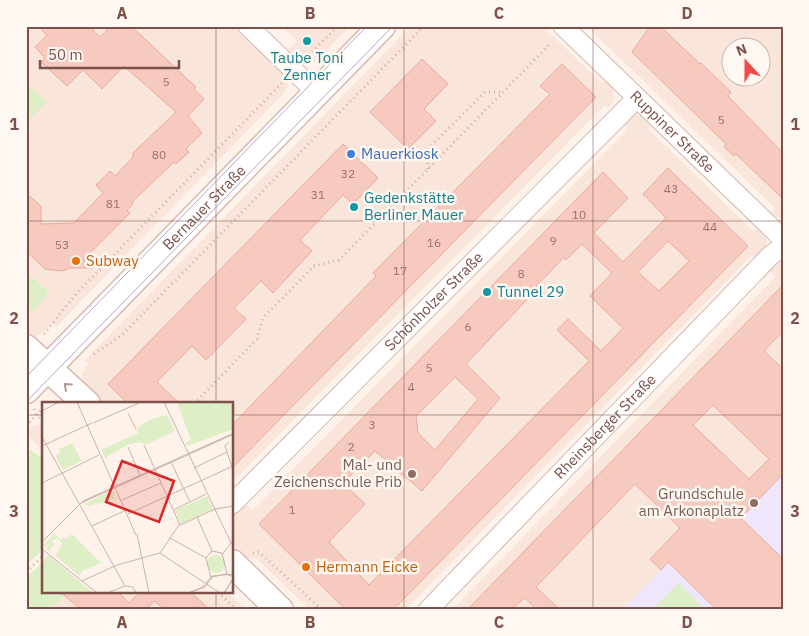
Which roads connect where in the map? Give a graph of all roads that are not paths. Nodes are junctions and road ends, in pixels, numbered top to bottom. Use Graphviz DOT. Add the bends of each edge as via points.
graph roads {
  1 [pos="248,26"];
  2 [pos="382,26"];
  3 [pos="563,26"];
  4 [pos="316,93"];
  5 [pos="637,98"];
  6 [pos="783,238"];
  7 [pos="783,246"];
  8 [pos="36,340"];
  9 [pos="48,368"];
  10 [pos="33,396"];
  11 [pos="84,402"];
  12 [pos="234,502"];
  13 [pos="241,558"];
  14 [pos="280,610"];
  15 [pos="428,610"];
  1 -- 4 [label="street"];
  2 -- 4 [label="main road, Bernauer Straße"];
  3 -- 5 [label="street, Ruppiner Straße"];
  4 -- 9 [label="main road, Bernauer Straße"];
  5 -- 6 [label="street, Ruppiner Straße"];
  5 -- 12 [label="street, Schönholzer Straße"];
  7 -- 15 [label="street, Rheinsberger Straße"];
  8 -- 9 [label="main road"];
  9 -- 10 [label="main road, Bernauer Straße"];
  11 -- 9 [label="main road, one-way"];
  13 -- 14 [label="main road"];
}
